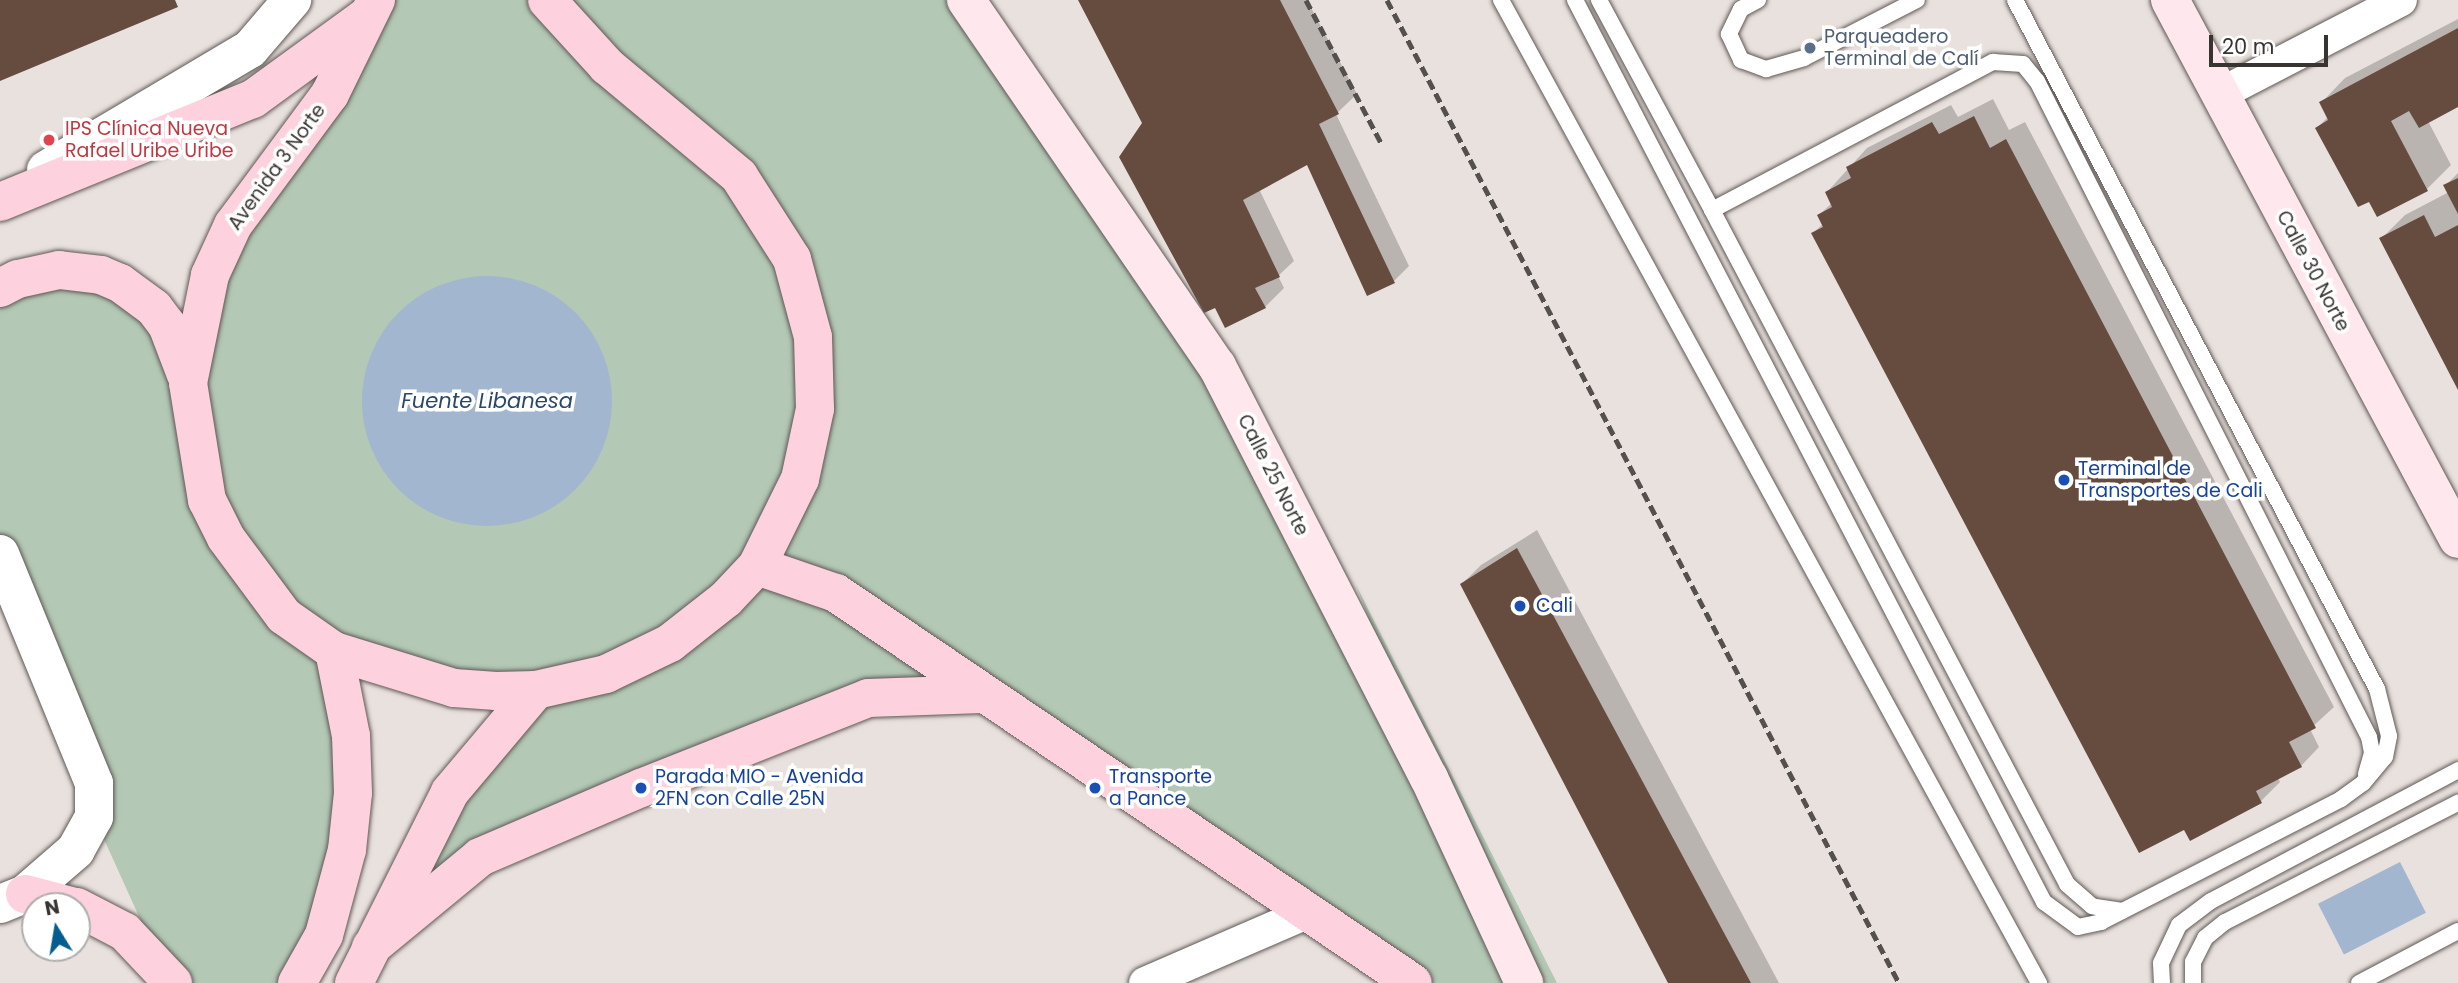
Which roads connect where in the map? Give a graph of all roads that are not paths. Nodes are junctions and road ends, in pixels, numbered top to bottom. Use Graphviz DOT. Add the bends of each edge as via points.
graph roads {
  1 [pos="292,0"];
  2 [pos="547,0"];
  3 [pos="966,0"];
  4 [pos="1502,0"];
  5 [pos="1575,0"];
  6 [pos="1599,0"];
  7 [pos="1758,0"];
  8 [pos="1917,0"];
  9 [pos="2015,0"];
  10 [pos="2170,0"];
  11 [pos="2401,0"];
  12 [pos="375,5"];
  13 [pos="2218,95"];
  14 [pos="0,199"];
  15 [pos="1713,209"];
  16 [pos="0,288"];
  17 [pos="188,383"];
  18 [pos="2458,539"];
  19 [pos="0,554"];
  20 [pos="757,566"];
  21 [pos="334,651"];
  22 [pos="536,690"];
  23 [pos="982,694"];
  24 [pos="2458,770"];
  25 [pos="2363,783"];
  26 [pos="2458,803"];
  27 [pos="12,899"];
  28 [pos="2122,911"];
  29 [pos="1309,912"];
  30 [pos="91,915"];
  31 [pos="2458,931"];
  32 [pos="371,947"];
  33 [pos="173,983"];
  34 [pos="297,983"];
  35 [pos="354,983"];
  36 [pos="1145,983"];
  37 [pos="1413,983"];
  38 [pos="1524,983"];
  39 [pos="2039,983"];
  40 [pos="2162,983"];
  41 [pos="2193,983"];
  42 [pos="2359,983"];
  1 -- 14 [label="street" via="250,49"];
  2 -- 20 [label="main road, Avenida 3 Norte" via="607,66 739,176 792,259 813,337 815,409 800,479"];
  3 -- 38 [label="main road, Calle 25 Norte" via="1217,366 1429,778"];
  4 -- 39 [label="lane"];
  5 -- 28 [label="lane" via="2044,902 2078,927"];
  6 -- 15 [label="lane"];
  7 -- 8 [label="lane" via="1741,9 1728,34 1741,60 1766,69 1804,58"];
  9 -- 25 [label="lane" via="2377,689 2389,736 2385,757"];
  10 -- 13 [label="main road, Calle 30 Norte"];
  11 -- 13 [label="street"];
  12 -- 14 [label="main road" via="253,99"];
  12 -- 17 [label="main road, Avenida 3 Norte" via="330,94 233,225 209,275"];
  13 -- 18 [label="main road, Calle 30 Norte"];
  15 -- 25 [label="lane" via="1993,62 2022,64 2037,81 2369,737 2372,753"];
  15 -- 28 [label="lane" via="2067,884 2092,905"];
  16 -- 17 [label="main road" via="59,270 101,275 120,284 154,308 167,325"];
  17 -- 21 [label="main road, Avenida 3 Norte" via="207,500 226,538 284,616"];
  19 -- 27 [label="street" via="94,783 94,817 76,850"];
  20 -- 22 [label="main road, Avenida 3 Norte" via="726,599 670,643 606,674"];
  20 -- 23 [label="main road" via="836,593"];
  21 -- 22 [label="main road, Avenida 3 Norte" via="454,688"];
  21 -- 34 [label="main road" via="351,736 353,793 347,849 324,935"];
  22 -- 32 [label="main road" via="450,792"];
  23 -- 29 [label="main road"];
  23 -- 32 [label="main road" via="868,698 641,788 480,857"];
  24 -- 40 [label="lane" via="2211,901 2179,925 2161,963"];
  25 -- 28 [label="lane" via="2341,799"];
  26 -- 41 [label="lane" via="2225,922 2204,938 2193,962"];
  29 -- 36 [label="street"];
  29 -- 37 [label="main road"];
  30 -- 33 [label="main road" via="125,932"];
  31 -- 42 [label="lane"];
  32 -- 35 [label="main road"];
}
